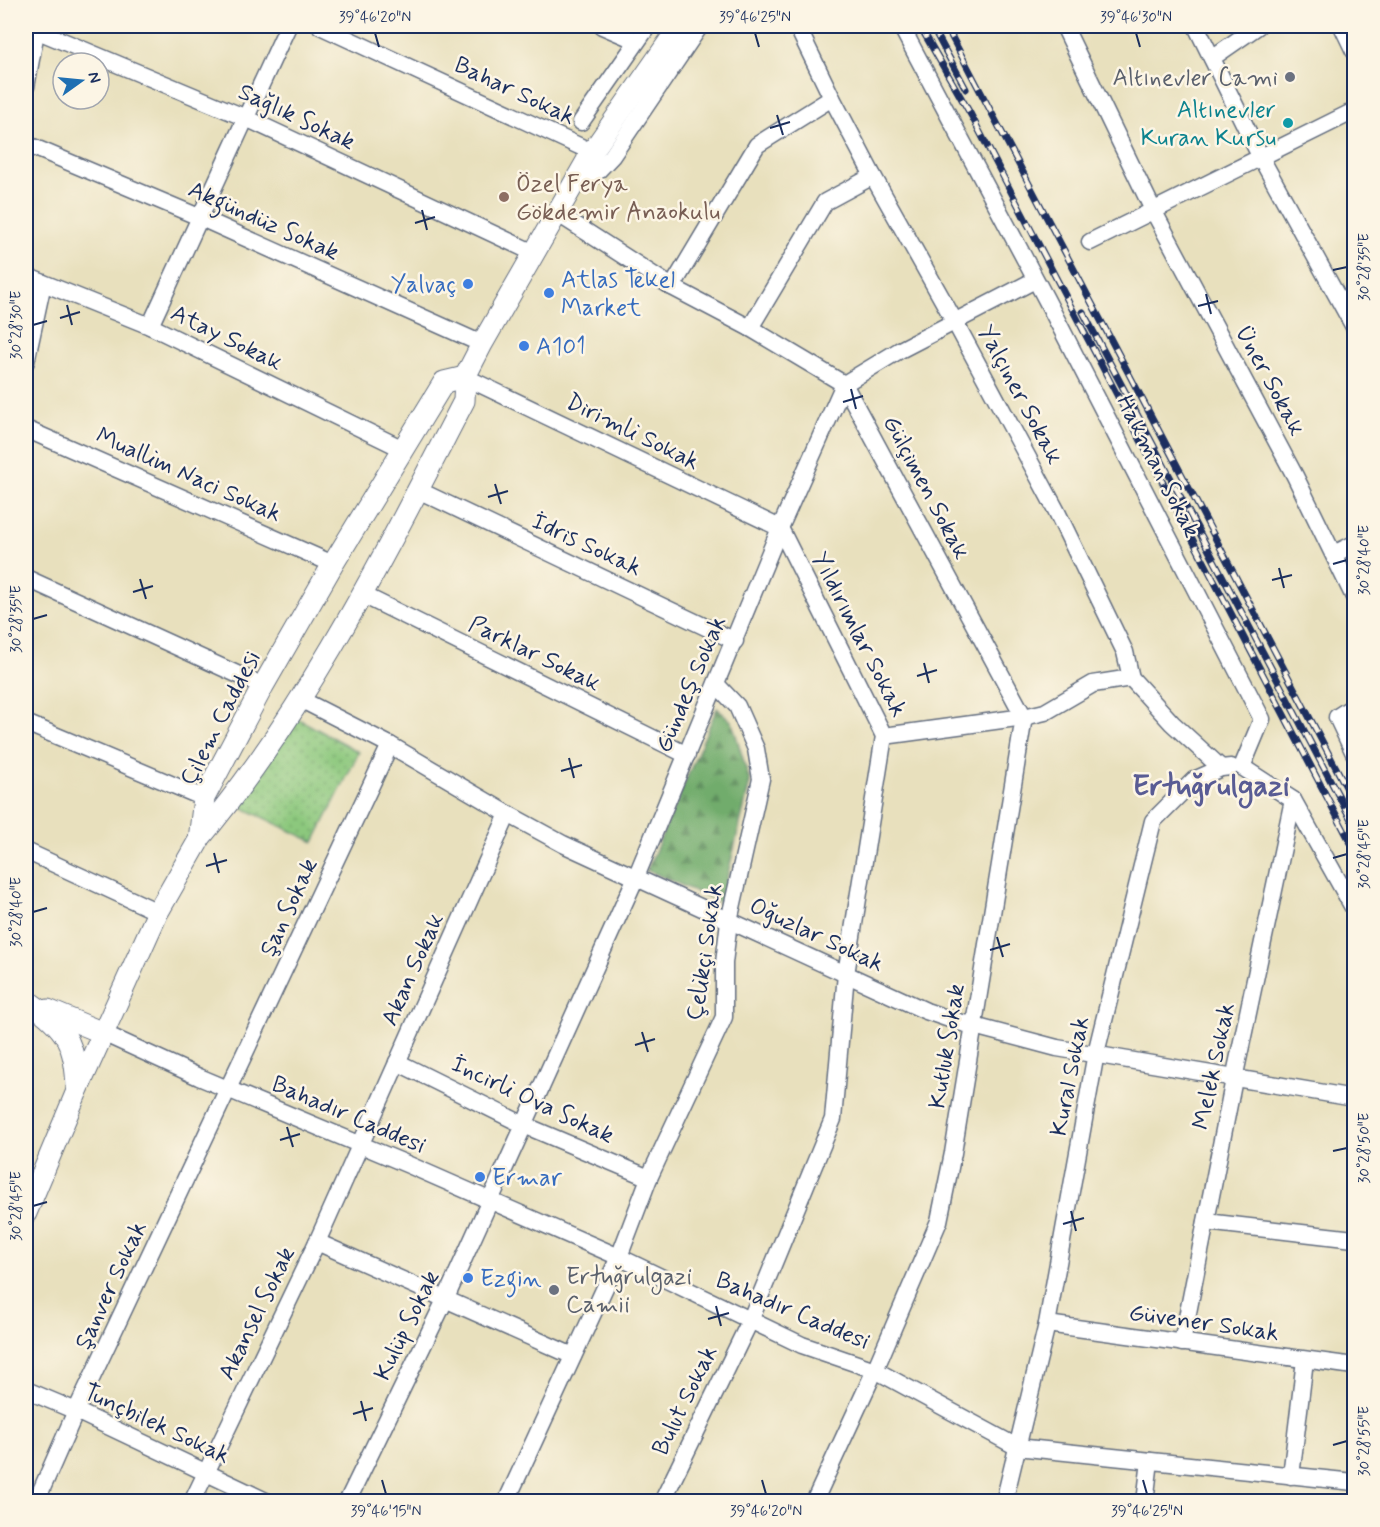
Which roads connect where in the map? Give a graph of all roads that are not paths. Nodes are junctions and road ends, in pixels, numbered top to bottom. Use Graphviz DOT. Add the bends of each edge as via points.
graph roads {
  1 [pos="288,26"];
  2 [pos="320,26"];
  3 [pos="602,26"];
  4 [pos="648,26"];
  5 [pos="680,26"];
  6 [pos="700,26"];
  7 [pos="797,26"];
  8 [pos="901,26"];
  9 [pos="1064,26"];
  10 [pos="1196,26"];
  11 [pos="1258,26"];
  12 [pos="1342,26"];
  13 [pos="36,28"];
  14 [pos="637,41"];
  15 [pos="1354,51"];
  16 [pos="1212,58"];
  17 [pos="26,87"];
  18 [pos="832,98"];
  19 [pos="1354,111"];
  20 [pos="246,118"];
  21 [pos="581,122"];
  22 [pos="26,144"];
  23 [pos="594,149"];
  24 [pos="1260,156"];
  25 [pos="873,176"];
  26 [pos="572,187"];
  27 [pos="1153,210"];
  28 [pos="557,213"];
  29 [pos="199,217"];
  30 [pos="1090,242"];
  31 [pos="534,253"];
  32 [pos="26,276"];
  33 [pos="1035,280"];
  34 [pos="43,283"];
  35 [pos="672,286"];
  36 [pos="955,322"];
  37 [pos="150,326"];
  38 [pos="1354,327"];
  39 [pos="750,328"];
  40 [pos="482,344"];
  41 [pos="26,362"];
  42 [pos="465,376"];
  43 [pos="844,384"];
  44 [pos="26,429"];
  45 [pos="403,449"];
  46 [pos="418,490"];
  47 [pos="780,528"];
  48 [pos="1354,544"];
  49 [pos="1334,554"];
  50 [pos="333,564"];
  51 [pos="26,578"];
  52 [pos="361,594"];
  53 [pos="1354,597"];
  54 [pos="735,641"];
  55 [pos="1131,678"];
  56 [pos="716,684"];
  57 [pos="263,686"];
  58 [pos="300,699"];
  59 [pos="1354,706"];
  60 [pos="1024,717"];
  61 [pos="26,723"];
  62 [pos="884,736"];
  63 [pos="390,745"];
  64 [pos="1354,753"];
  65 [pos="687,754"];
  66 [pos="1242,767"];
  67 [pos="1221,768"];
  68 [pos="204,798"];
  69 [pos="1293,800"];
  70 [pos="508,814"];
  71 [pos="199,840"];
  72 [pos="26,851"];
  73 [pos="636,877"];
  74 [pos="1354,909"];
  75 [pos="158,912"];
  76 [pos="729,921"];
  77 [pos="846,974"];
  78 [pos="27,1001"];
  79 [pos="973,1026"];
  80 [pos="103,1033"];
  81 [pos="1096,1053"];
  82 [pos="397,1062"];
  83 [pos="1234,1079"];
  84 [pos="229,1089"];
  85 [pos="77,1091"];
  86 [pos="1354,1098"];
  87 [pos="524,1125"];
  88 [pos="360,1144"];
  89 [pos="649,1178"];
  90 [pos="490,1200"];
  91 [pos="26,1213"];
  92 [pos="1206,1222"];
  93 [pos="1354,1239"];
  94 [pos="317,1242"];
  95 [pos="619,1257"];
  96 [pos="446,1298"];
  97 [pos="750,1321"];
  98 [pos="1047,1324"];
  99 [pos="1182,1343"];
  100 [pos="573,1356"];
  101 [pos="1305,1360"];
  102 [pos="1354,1366"];
  103 [pos="875,1370"];
  104 [pos="26,1390"];
  105 [pos="76,1411"];
  106 [pos="1017,1447"];
  107 [pos="1150,1461"];
  108 [pos="205,1473"];
  109 [pos="1291,1476"];
  110 [pos="1354,1482"];
  111 [pos="36,1502"];
  112 [pos="192,1502"];
  113 [pos="268,1502"];
  114 [pos="347,1502"];
  115 [pos="506,1502"];
  116 [pos="662,1502"];
  117 [pos="814,1502"];
  118 [pos="1004,1502"];
  119 [pos="1145,1502"];
  1 -- 20 [label="street"];
  2 -- 23 [label="street, Bahar Sokak"];
  3 -- 14 [label="street"];
  4 -- 14 [label="street"];
  5 -- 23 [label="main road"];
  6 -- 26 [label="street" via="612,156 592,177"];
  7 -- 18 [label="street, Yalçıner Sokak"];
  8 -- 33 [label="street, Hakman Sokak"];
  9 -- 27 [label="street, Üner Sokak"];
  10 -- 16 [label="street"];
  11 -- 16 [label="street"];
  12 -- 15 [label="street"];
  13 -- 17 [label="street"];
  13 -- 20 [label="street, Sağlık Sokak"];
  14 -- 21 [label="street"];
  16 -- 24 [label="street"];
  18 -- 25 [label="street, Yalçıner Sokak"];
  18 -- 35 [label="street" via="757,146"];
  19 -- 24 [label="street"];
  20 -- 29 [label="street"];
  20 -- 31 [label="street, Sağlık Sokak"];
  22 -- 29 [label="street, Akgündüz Sokak"];
  23 -- 26 [label="main road"];
  24 -- 27 [label="street"];
  24 -- 38 [label="street"];
  25 -- 36 [label="street, Yalçıner Sokak"];
  25 -- 39 [label="street" via="825,202"];
  26 -- 28 [label="main road"];
  27 -- 30 [label="street"];
  27 -- 49 [label="street, Üner Sokak"];
  28 -- 31 [label="main road"];
  28 -- 35 [label="street"];
  29 -- 37 [label="street"];
  29 -- 40 [label="street, Akgündüz Sokak"];
  31 -- 40 [label="main road"];
  32 -- 34 [label="street, Atay Sokak"];
  33 -- 36 [label="street"];
  33 -- 66 [label="street, Hakman Sokak" via="1262,719"];
  34 -- 37 [label="street, Atay Sokak"];
  34 -- 41 [label="street"];
  35 -- 39 [label="street"];
  36 -- 43 [label="street"];
  36 -- 55 [label="street, Yalçıner Sokak" via="1056,510 1125,652"];
  37 -- 45 [label="street, Atay Sokak"];
  39 -- 43 [label="street"];
  40 -- 42 [label="main road"];
  42 -- 45 [label="main road, Çilem Caddesi" via="444,382"];
  42 -- 46 [label="main road" via="464,401"];
  42 -- 47 [label="street, Dirimli Sokak"];
  43 -- 47 [label="street, Gündeş Sokak"];
  43 -- 60 [label="street, Gülçimen Sokak"];
  44 -- 50 [label="street, Muallim Naci Sokak"];
  45 -- 50 [label="main road, Çilem Caddesi"];
  46 -- 52 [label="main road"];
  46 -- 54 [label="street, İdris Sokak"];
  47 -- 54 [label="street, Gündeş Sokak"];
  47 -- 62 [label="street, Yıldırımlar Sokak"];
  48 -- 49 [label="street"];
  49 -- 53 [label="street, Üner Sokak"];
  50 -- 57 [label="main road, Çilem Caddesi"];
  51 -- 57 [label="street"];
  52 -- 58 [label="main road"];
  52 -- 65 [label="street, Parklar Sokak"];
  54 -- 56 [label="street, Gündeş Sokak"];
  55 -- 60 [label="street" via="1093,684 1045,712"];
  55 -- 67 [label="street, Yalçıner Sokak"];
  56 -- 65 [label="street, Gündeş Sokak"];
  56 -- 76 [label="street, Çelikçi Sokak" via="738,706 756,749 761,779"];
  57 -- 68 [label="main road, Çilem Caddesi"];
  58 -- 63 [label="street, Oğuzlar Sokak"];
  58 -- 71 [label="main road"];
  59 -- 64 [label="street" via="1337,717"];
  60 -- 62 [label="street"];
  60 -- 79 [label="street, Kutluk Sokak"];
  61 -- 68 [label="street"];
  62 -- 77 [label="street, Yıldırımlar Sokak"];
  63 -- 70 [label="street, Oğuzlar Sokak"];
  63 -- 84 [label="street, Şan Sokak"];
  65 -- 73 [label="street, Gündeş Sokak"];
  66 -- 67 [label="street, Kural Sokak"];
  66 -- 69 [label="street"];
  67 -- 81 [label="street, Kural Sokak" via="1194,780 1153,821"];
  68 -- 71 [label="main road, Çilem Caddesi"];
  69 -- 74 [label="street"];
  69 -- 83 [label="street, Melek Sokak"];
  70 -- 73 [label="street, Oğuzlar Sokak"];
  70 -- 82 [label="street, Akan Sokak"];
  71 -- 75 [label="main road, Çilem Caddesi"];
  72 -- 75 [label="street"];
  73 -- 76 [label="street, Oğuzlar Sokak"];
  73 -- 87 [label="street, Gündeş Sokak"];
  75 -- 80 [label="main road, Çilem Caddesi"];
  76 -- 77 [label="street, Oğuzlar Sokak"];
  76 -- 89 [label="street, Çelikçi Sokak" via="724,1017"];
  77 -- 79 [label="street, Oğuzlar Sokak" via="926,1011"];
  77 -- 97 [label="street, Yıldırımlar Sokak" via="833,1119"];
  78 -- 80 [label="main road"];
  78 -- 85 [label="main road" via="50,1016 67,1037 75,1063"];
  79 -- 81 [label="street, Oğuzlar Sokak" via="1057,1048"];
  79 -- 103 [label="street, Kutluk Sokak" via="939,1221"];
  80 -- 84 [label="street, Bahadır Caddesi"];
  80 -- 85 [label="main road, Çilem Caddesi"];
  81 -- 83 [label="street, Oğuzlar Sokak"];
  81 -- 98 [label="street, Kural Sokak"];
  82 -- 87 [label="street, İncirli Ova Sokak"];
  82 -- 88 [label="street, Akan Sokak"];
  83 -- 86 [label="street, Oğuzlar Sokak"];
  83 -- 92 [label="street, Melek Sokak"];
  84 -- 88 [label="street, Bahadır Caddesi"];
  84 -- 105 [label="street, Şanver Sokak"];
  85 -- 91 [label="main road, Çilem Caddesi"];
  87 -- 89 [label="street, İncirli Ova Sokak"];
  87 -- 90 [label="street, Gündeş Sokak"];
  88 -- 90 [label="street, Bahadır Caddesi"];
  88 -- 94 [label="street, Akansel Sokak"];
  89 -- 95 [label="street, Çelikçi Sokak"];
  90 -- 95 [label="street, Bahadır Caddesi"];
  90 -- 96 [label="street, Kulüp Sokak"];
  92 -- 93 [label="street"];
  92 -- 99 [label="street, Melek Sokak"];
  94 -- 96 [label="street"];
  94 -- 108 [label="street, Akansel Sokak"];
  95 -- 97 [label="street, Bahadır Caddesi"];
  95 -- 100 [label="street, Çelikçi Sokak"];
  96 -- 100 [label="street"];
  96 -- 114 [label="street, Kulüp Sokak"];
  97 -- 103 [label="street, Bahadır Caddesi" via="802,1345"];
  97 -- 116 [label="street, Bulut Sokak"];
  98 -- 99 [label="street, Güvener Sokak"];
  98 -- 106 [label="street, Kural Sokak"];
  99 -- 101 [label="street, Güvener Sokak"];
  100 -- 115 [label="street, Çelikçi Sokak"];
  101 -- 102 [label="street, Güvener Sokak"];
  101 -- 109 [label="street"];
  103 -- 106 [label="street, Bahadır Caddesi"];
  103 -- 117 [label="street, Kutluk Sokak"];
  104 -- 105 [label="street, Tunçbilek Sokak"];
  105 -- 108 [label="street, Tunçbilek Sokak"];
  105 -- 111 [label="street, Şanver Sokak"];
  106 -- 107 [label="street, Bahadır Caddesi"];
  106 -- 118 [label="street, Kural Sokak"];
  107 -- 109 [label="street, Bahadır Caddesi"];
  107 -- 119 [label="street"];
  108 -- 112 [label="street, Akansel Sokak"];
  108 -- 113 [label="street, Tunçbilek Sokak"];
  109 -- 110 [label="street, Bahadır Caddesi"];
}
